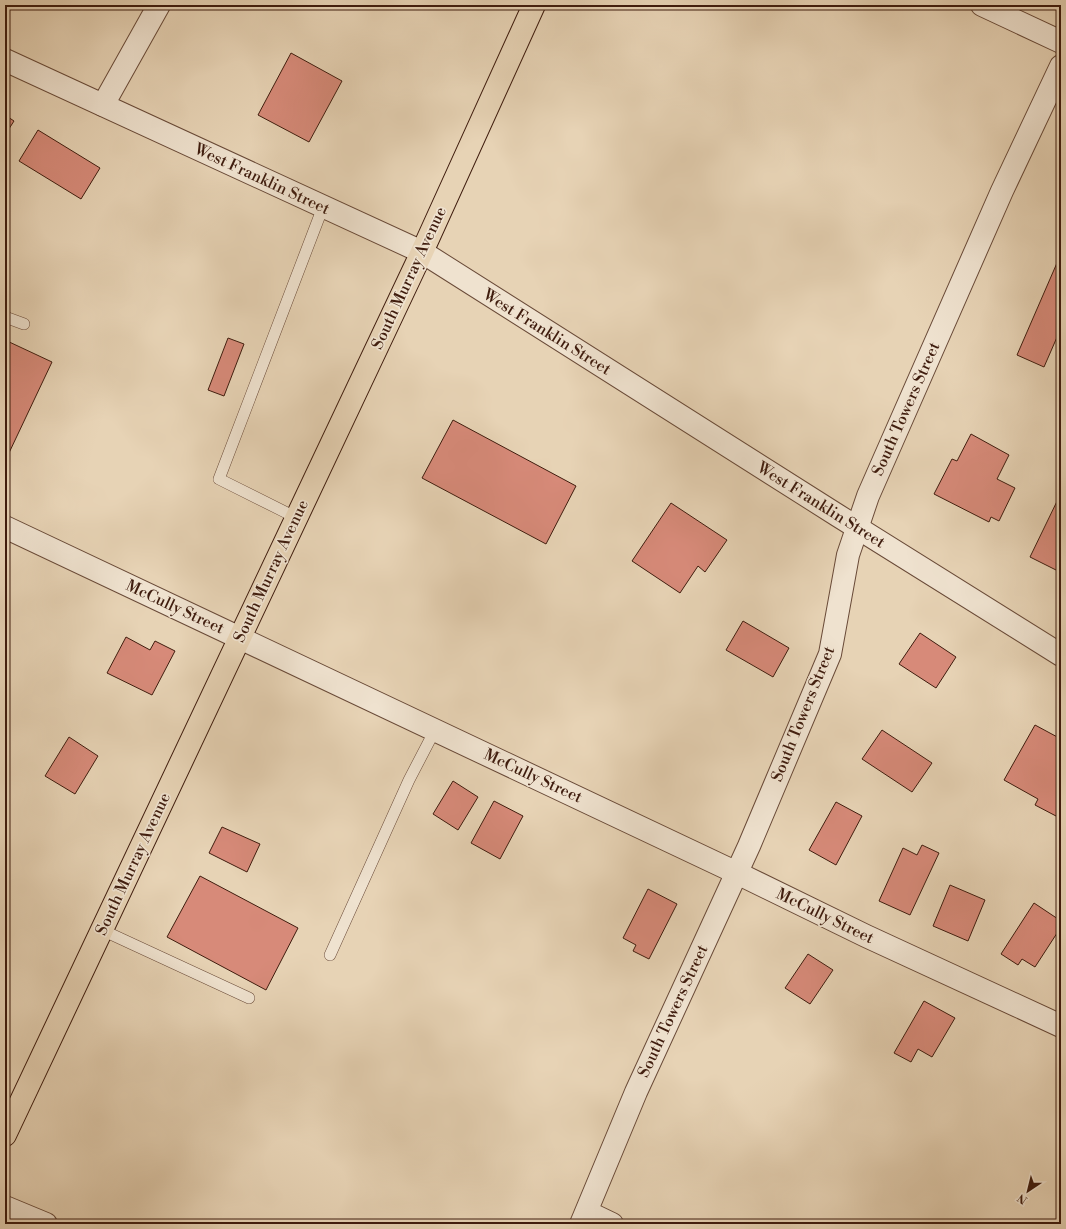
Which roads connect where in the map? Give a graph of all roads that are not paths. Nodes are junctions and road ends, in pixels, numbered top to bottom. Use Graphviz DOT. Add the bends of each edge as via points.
graph roads {
  1 [pos="159,5"];
  2 [pos="534,5"];
  3 [pos="982,5"];
  4 [pos="1061,42"];
  5 [pos="5,60"];
  6 [pos="1061,66"];
  7 [pos="103,105"];
  8 [pos="323,207"];
  9 [pos="422,252"];
  10 [pos="5,317"];
  11 [pos="24,324"];
  12 [pos="297,518"];
  13 [pos="5,527"];
  14 [pos="857,528"];
  15 [pos="240,638"];
  16 [pos="1061,655"];
  17 [pos="435,730"];
  18 [pos="737,873"];
  19 [pos="102,930"];
  20 [pos="330,955"];
  21 [pos="249,998"];
  22 [pos="1061,1026"];
  23 [pos="5,1135"];
  24 [pos="5,1207"];
  25 [pos="584,1218"];
  26 [pos="44,1224"];
  27 [pos="612,1224"];
  1 -- 7 [label="street"];
  2 -- 9 [label="main road, South Murray Avenue"];
  3 -- 4 [label="street"];
  5 -- 7 [label="street, West Franklin Street"];
  6 -- 14 [label="street, South Towers Street" via="998,198 871,489"];
  7 -- 8 [label="street, West Franklin Street"];
  8 -- 9 [label="street, West Franklin Street"];
  8 -- 12 [label="lane" via="219,479"];
  9 -- 12 [label="main road, South Murray Avenue"];
  9 -- 14 [label="street, West Franklin Street"];
  10 -- 11 [label="lane"];
  12 -- 15 [label="main road, South Murray Avenue"];
  13 -- 15 [label="street, McCully Street"];
  14 -- 16 [label="street, West Franklin Street"];
  14 -- 18 [label="street, South Towers Street" via="848,555 830,654"];
  15 -- 17 [label="street, McCully Street"];
  15 -- 19 [label="main road, South Murray Avenue"];
  17 -- 18 [label="street, McCully Street"];
  17 -- 20 [label="lane" via="409,780"];
  18 -- 22 [label="street, McCully Street"];
  18 -- 25 [label="street, South Towers Street" via="636,1092"];
  19 -- 21 [label="lane"];
  19 -- 23 [label="main road, South Murray Avenue"];
  24 -- 26 [label="street"];
  25 -- 27 [label="street"];
}
